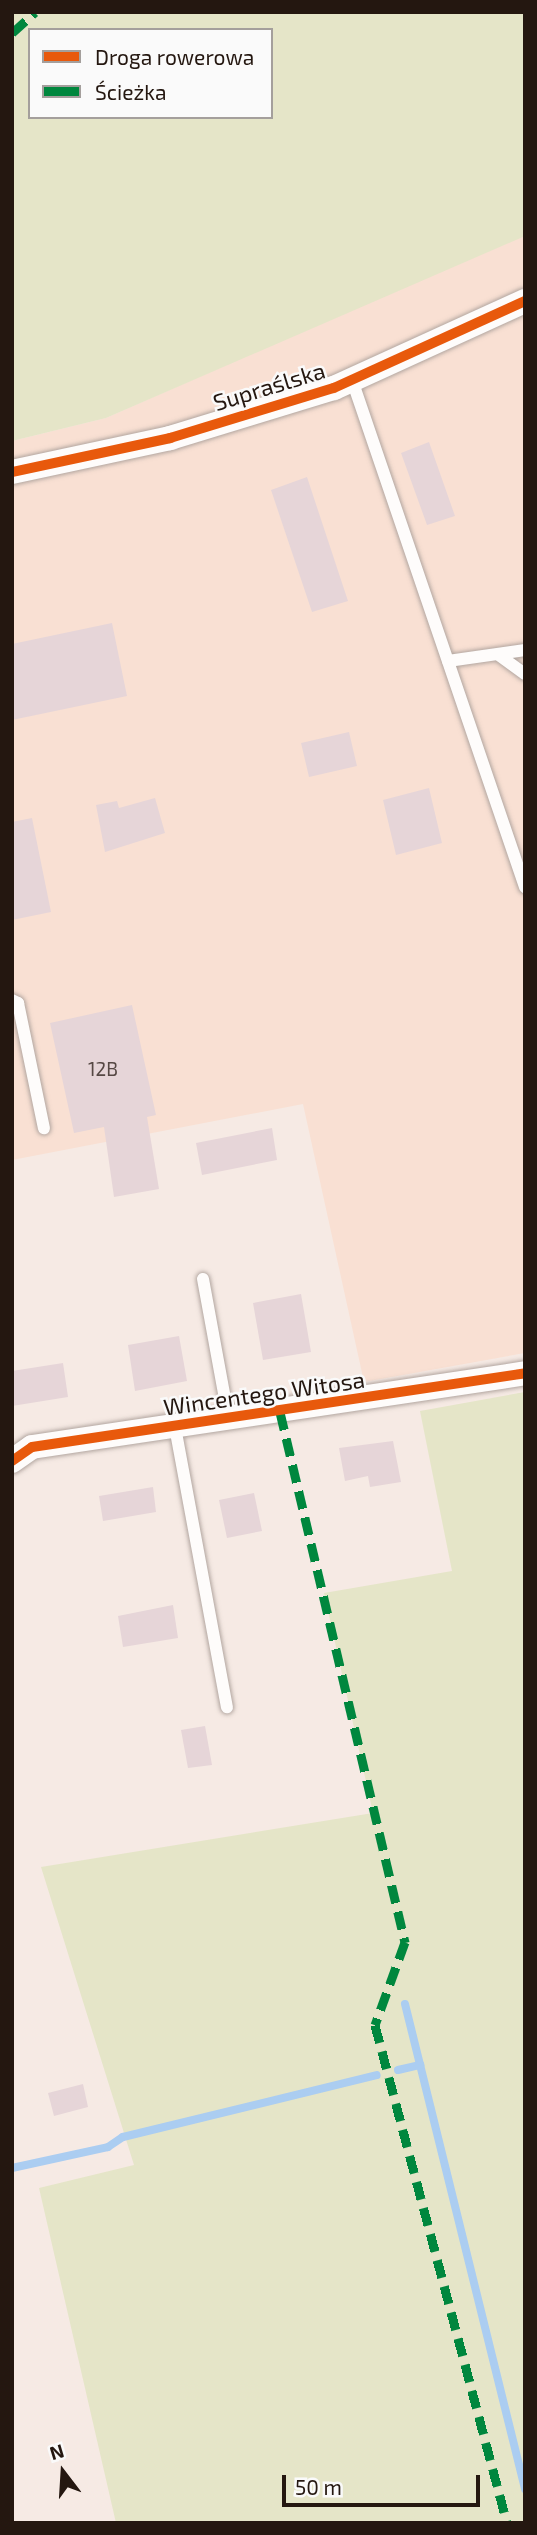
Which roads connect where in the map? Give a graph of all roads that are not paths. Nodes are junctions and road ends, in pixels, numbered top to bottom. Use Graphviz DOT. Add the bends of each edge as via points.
graph roads {
  1 [pos="525,301"];
  2 [pos="352,380"];
  3 [pos="12,472"];
  4 [pos="525,650"];
  5 [pos="500,656"];
  6 [pos="448,661"];
  7 [pos="525,674"];
  8 [pos="525,887"];
  9 [pos="12,1000"];
  10 [pos="44,1128"];
  11 [pos="203,1279"];
  12 [pos="525,1373"];
  13 [pos="229,1420"];
  14 [pos="175,1427"];
  15 [pos="12,1461"];
  16 [pos="227,1707"];
  1 -- 2 [label="street, Supraślska"];
  2 -- 3 [label="street, Supraślska" via="170,438"];
  2 -- 6 [label="lane"];
  4 -- 5 [label="lane"];
  5 -- 6 [label="lane"];
  5 -- 7 [label="lane"];
  6 -- 8 [label="lane"];
  9 -- 10 [label="lane" via="18,1003"];
  11 -- 13 [label="lane"];
  12 -- 13 [label="street, Wincentego Witosa"];
  13 -- 14 [label="street, Wincentego Witosa"];
  14 -- 15 [label="street, Wincentego Witosa" via="32,1447"];
  14 -- 16 [label="lane"];
}
